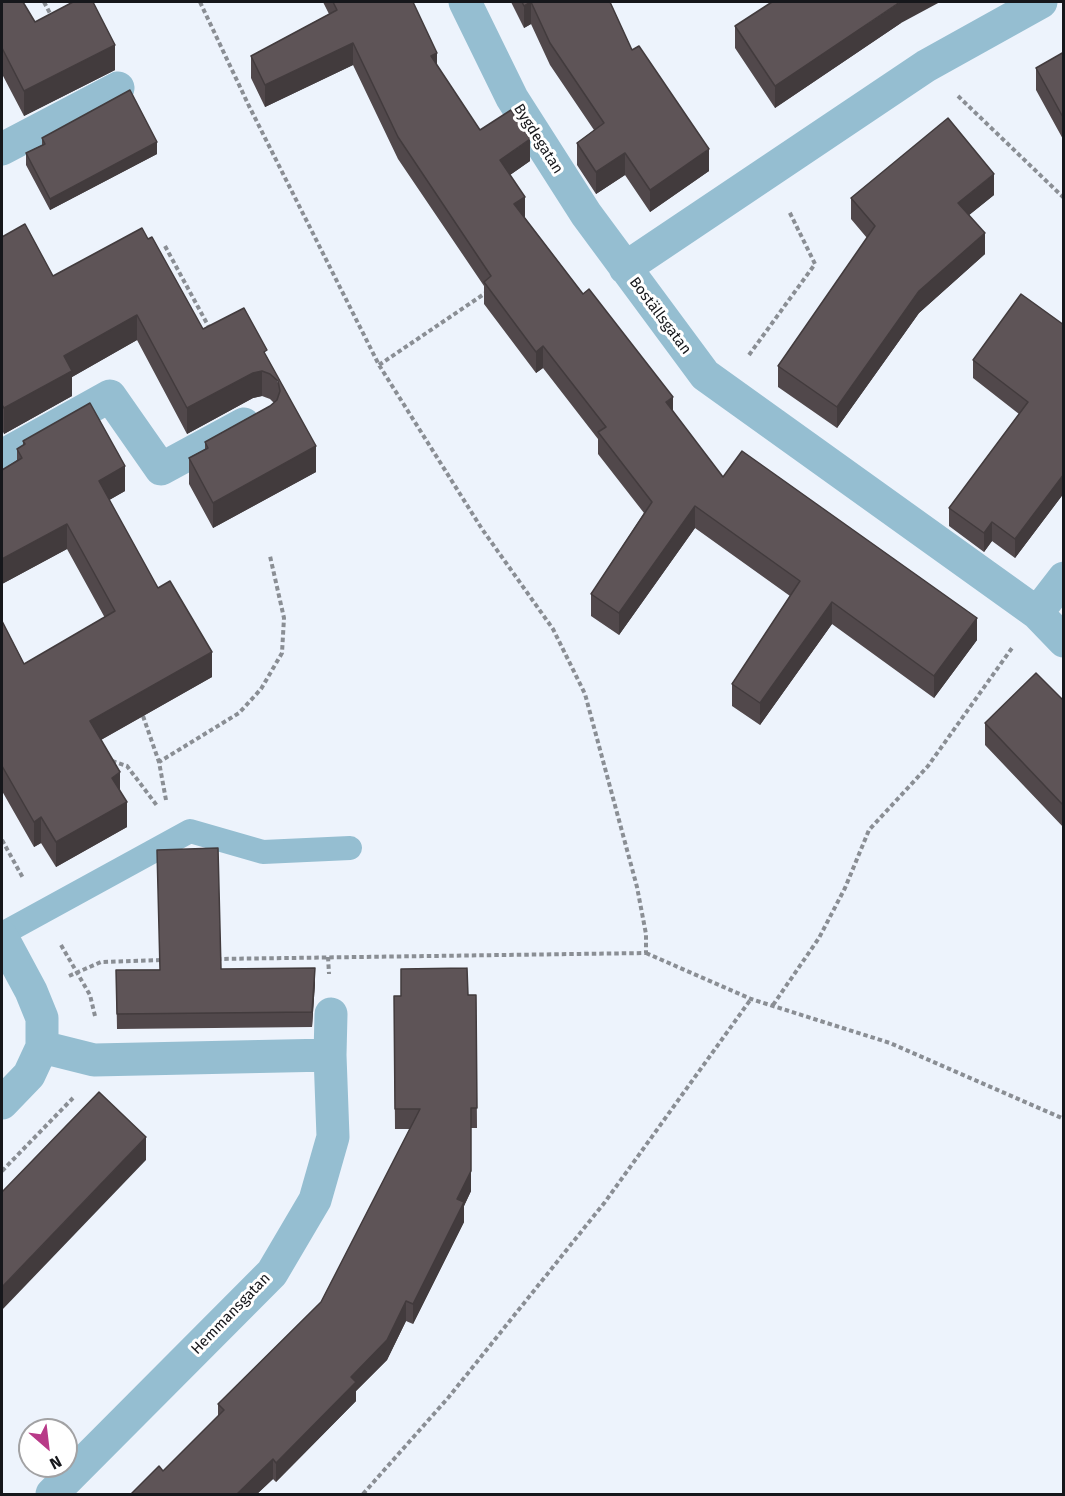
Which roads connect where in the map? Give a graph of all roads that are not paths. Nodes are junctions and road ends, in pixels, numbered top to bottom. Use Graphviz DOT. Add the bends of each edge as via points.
graph roads {
  1 [pos="465,2"];
  2 [pos="1041,2"];
  3 [pos="118,88"];
  4 [pos="2,148"];
  5 [pos="625,268"];
  6 [pos="261,415"];
  7 [pos="2,456"];
  8 [pos="1064,578"];
  9 [pos="1037,613"];
  10 [pos="1064,641"];
  11 [pos="350,848"];
  12 [pos="2,935"];
  13 [pos="331,1014"];
  14 [pos="42,1047"];
  15 [pos="330,1055"];
  16 [pos="2,1103"];
  17 [pos="52,1494"];
  1 -- 5 [label="street, Bygdegatan" via="512,98"];
  2 -- 5 [label="street, Boställsgatan" via="926,66"];
  3 -- 4 [label="street"];
  5 -- 9 [label="street, Boställsgatan" via="705,375"];
  6 -- 7 [label="street" via="161,469 110,396"];
  8 -- 9 [label="street"];
  9 -- 10 [label="street, Boställsgatan"];
  11 -- 12 [label="lane" via="263,852 190,831"];
  12 -- 14 [label="street" via="42,1018"];
  13 -- 15 [label="street, Hemmansgatan"];
  14 -- 15 [label="street" via="94,1060"];
  14 -- 16 [label="street" via="29,1075"];
  15 -- 17 [label="street, Hemmansgatan" via="333,1137 315,1200 272,1273"];
}
